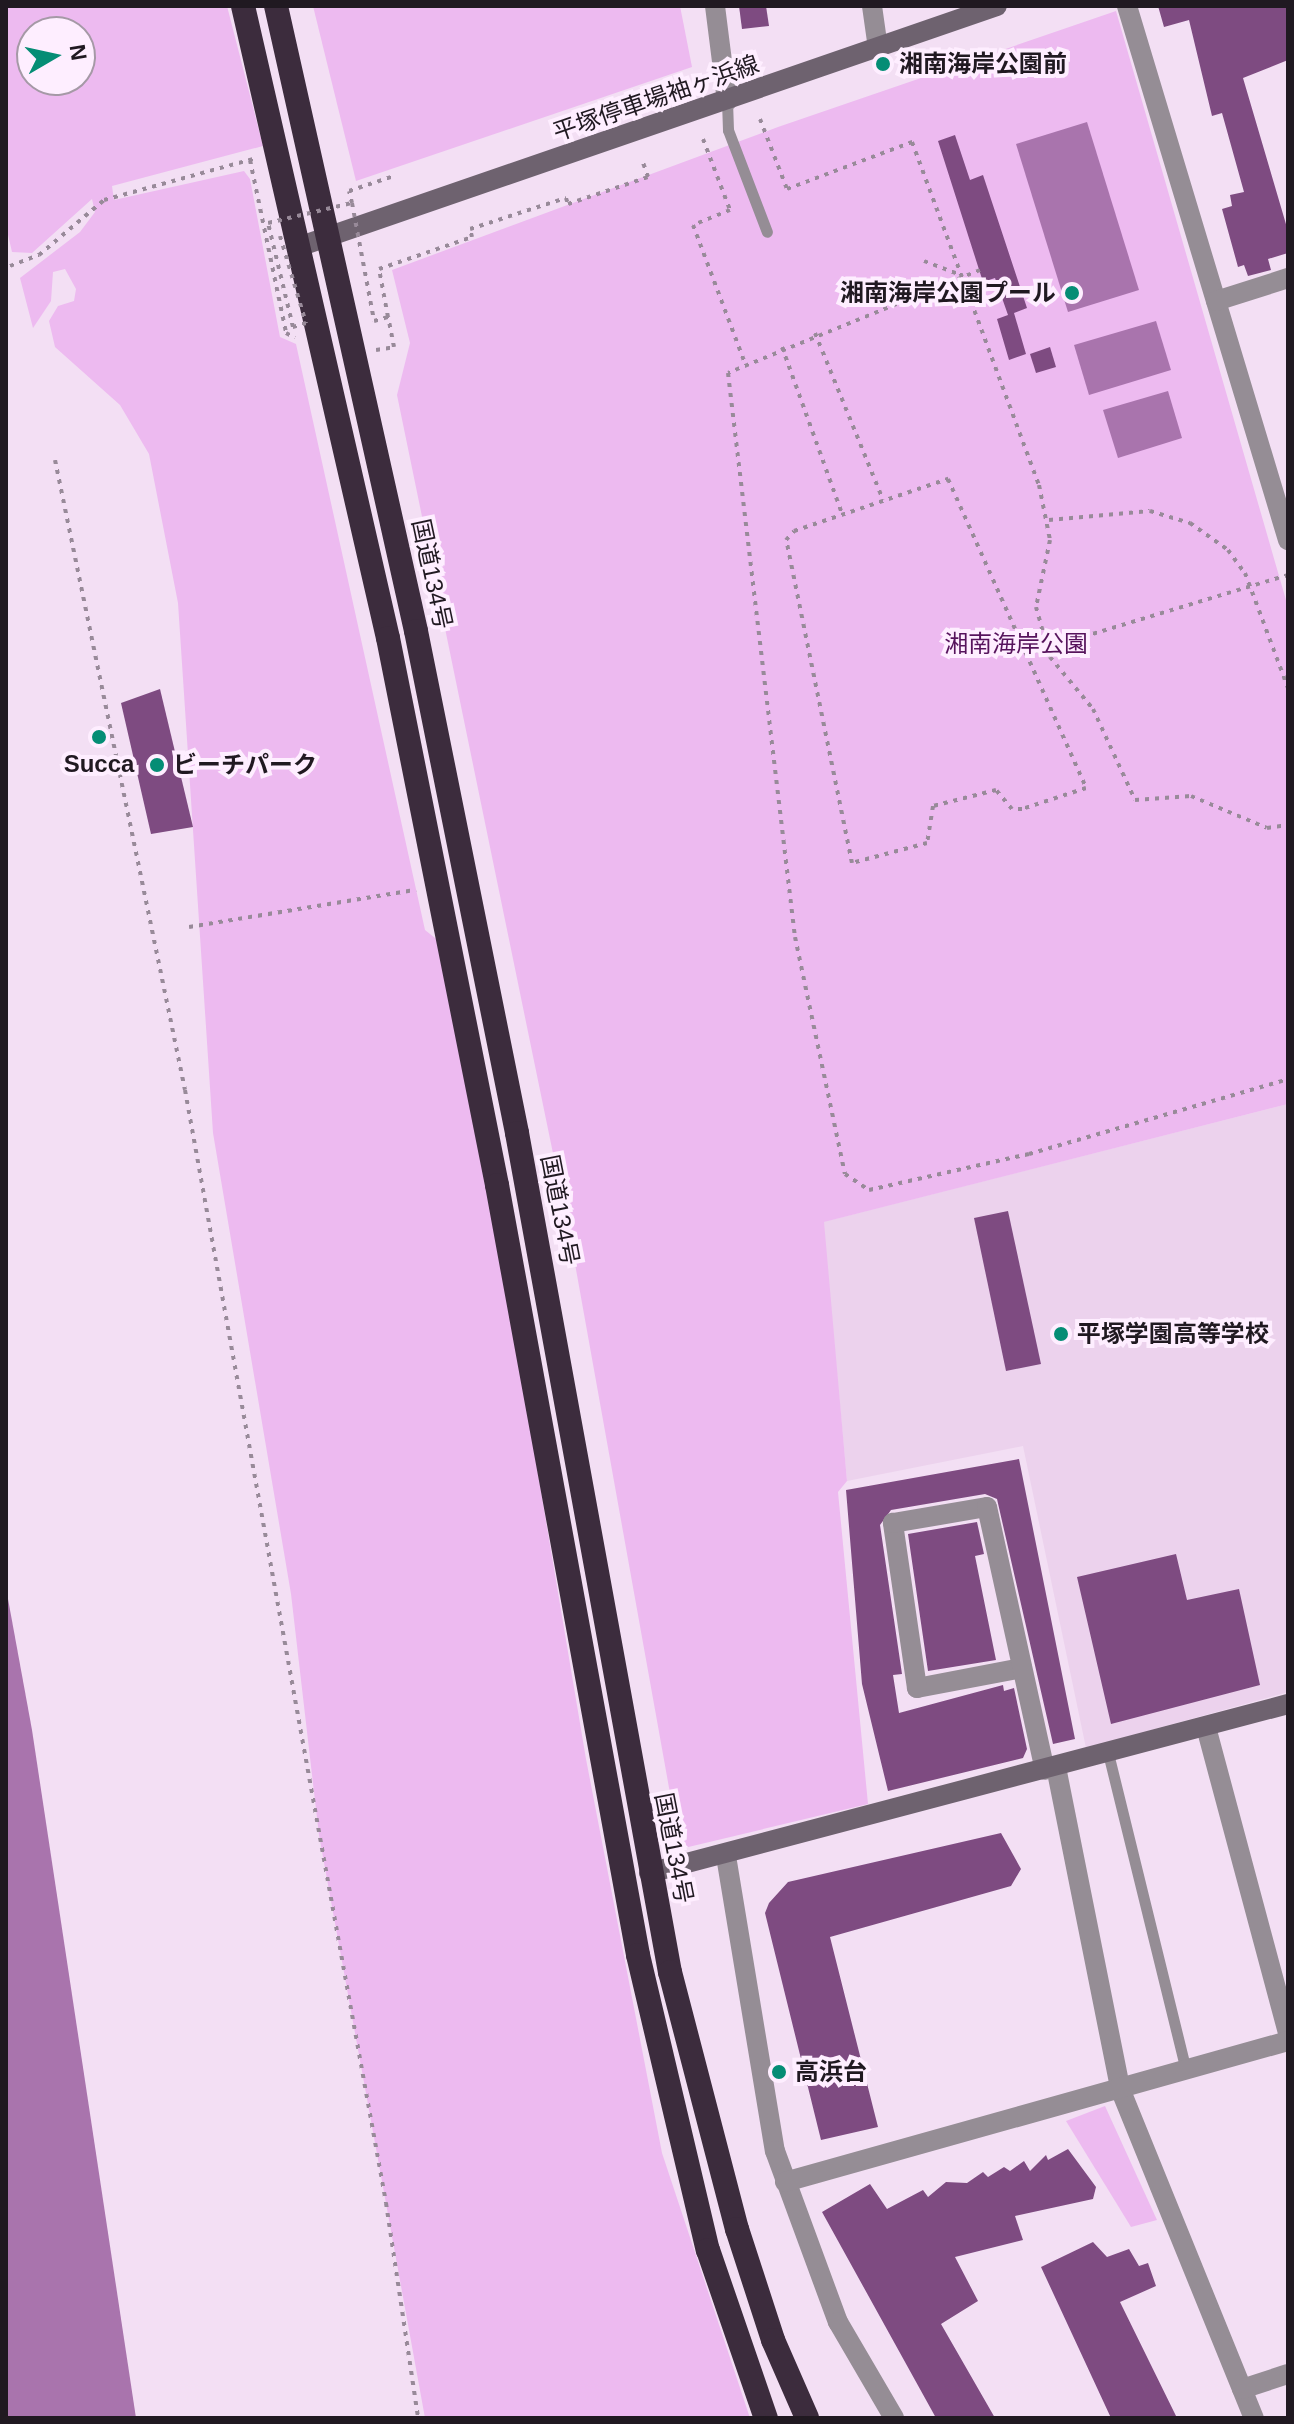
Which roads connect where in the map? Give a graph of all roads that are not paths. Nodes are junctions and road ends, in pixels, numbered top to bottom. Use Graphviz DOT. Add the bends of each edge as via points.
graph roads {
  1 [pos="243,6"];
  2 [pos="276,6"];
  3 [pos="715,6"];
  4 [pos="872,6"];
  5 [pos="997,6"];
  6 [pos="1127,6"];
  7 [pos="878,48"];
  8 [pos="727,101"];
  9 [pos="767,232"];
  10 [pos="331,237"];
  11 [pos="291,241"];
  12 [pos="1288,278"];
  13 [pos="1216,301"];
  14 [pos="1288,540"];
  15 [pos="1022,1668"];
  16 [pos="1288,1704"];
  17 [pos="1206,1727"];
  18 [pos="1108,1753"];
  19 [pos="1051,1768"];
  20 [pos="726,1856"];
  21 [pos="649,1873"];
  22 [pos="1288,2034"];
  23 [pos="1288,2041"];
  24 [pos="1186,2071"];
  25 [pos="1121,2091"];
  26 [pos="785,2182"];
  27 [pos="1288,2374"];
  28 [pos="1242,2389"];
  29 [pos="766,2418"];
  30 [pos="807,2418"];
  31 [pos="894,2418"];
  32 [pos="1254,2418"];
  1 -- 11 [label="highway"];
  2 -- 10 [label="highway, 国道134号"];
  3 -- 8 [label="street"];
  4 -- 7 [label="street"];
  5 -- 7 [label="main road, 平塚停車場袖ヶ浜線"];
  6 -- 13 [label="street"];
  7 -- 8 [label="main road, 平塚停車場袖ヶ浜線"];
  8 -- 9 [label="lane" via="728,130"];
  8 -- 10 [label="main road, 平塚停車場袖ヶ浜線"];
  10 -- 11 [label="main road, 平塚停車場袖ヶ浜線"];
  10 -- 21 [label="highway, 国道134号" via="520,1148"];
  11 -- 29 [label="highway" via="438,887 638,1955 708,2250"];
  12 -- 13 [label="street"];
  13 -- 14 [label="street"];
  15 -- 15 [label="street" via="987,1507 893,1523 917,1688"];
  15 -- 19 [label="street"];
  16 -- 17 [label="main road"];
  17 -- 18 [label="main road"];
  17 -- 22 [label="street"];
  18 -- 19 [label="main road"];
  18 -- 24 [label="lane"];
  19 -- 20 [label="main road"];
  19 -- 25 [label="street"];
  20 -- 21 [label="main road"];
  20 -- 26 [label="street"];
  21 -- 30 [label="highway, 国道134号" via="737,2229 773,2340"];
  23 -- 24 [label="street"];
  24 -- 25 [label="street"];
  25 -- 26 [label="street"];
  25 -- 28 [label="street"];
  26 -- 31 [label="street" via="838,2322"];
  27 -- 28 [label="street"];
  28 -- 32 [label="street"];
}
